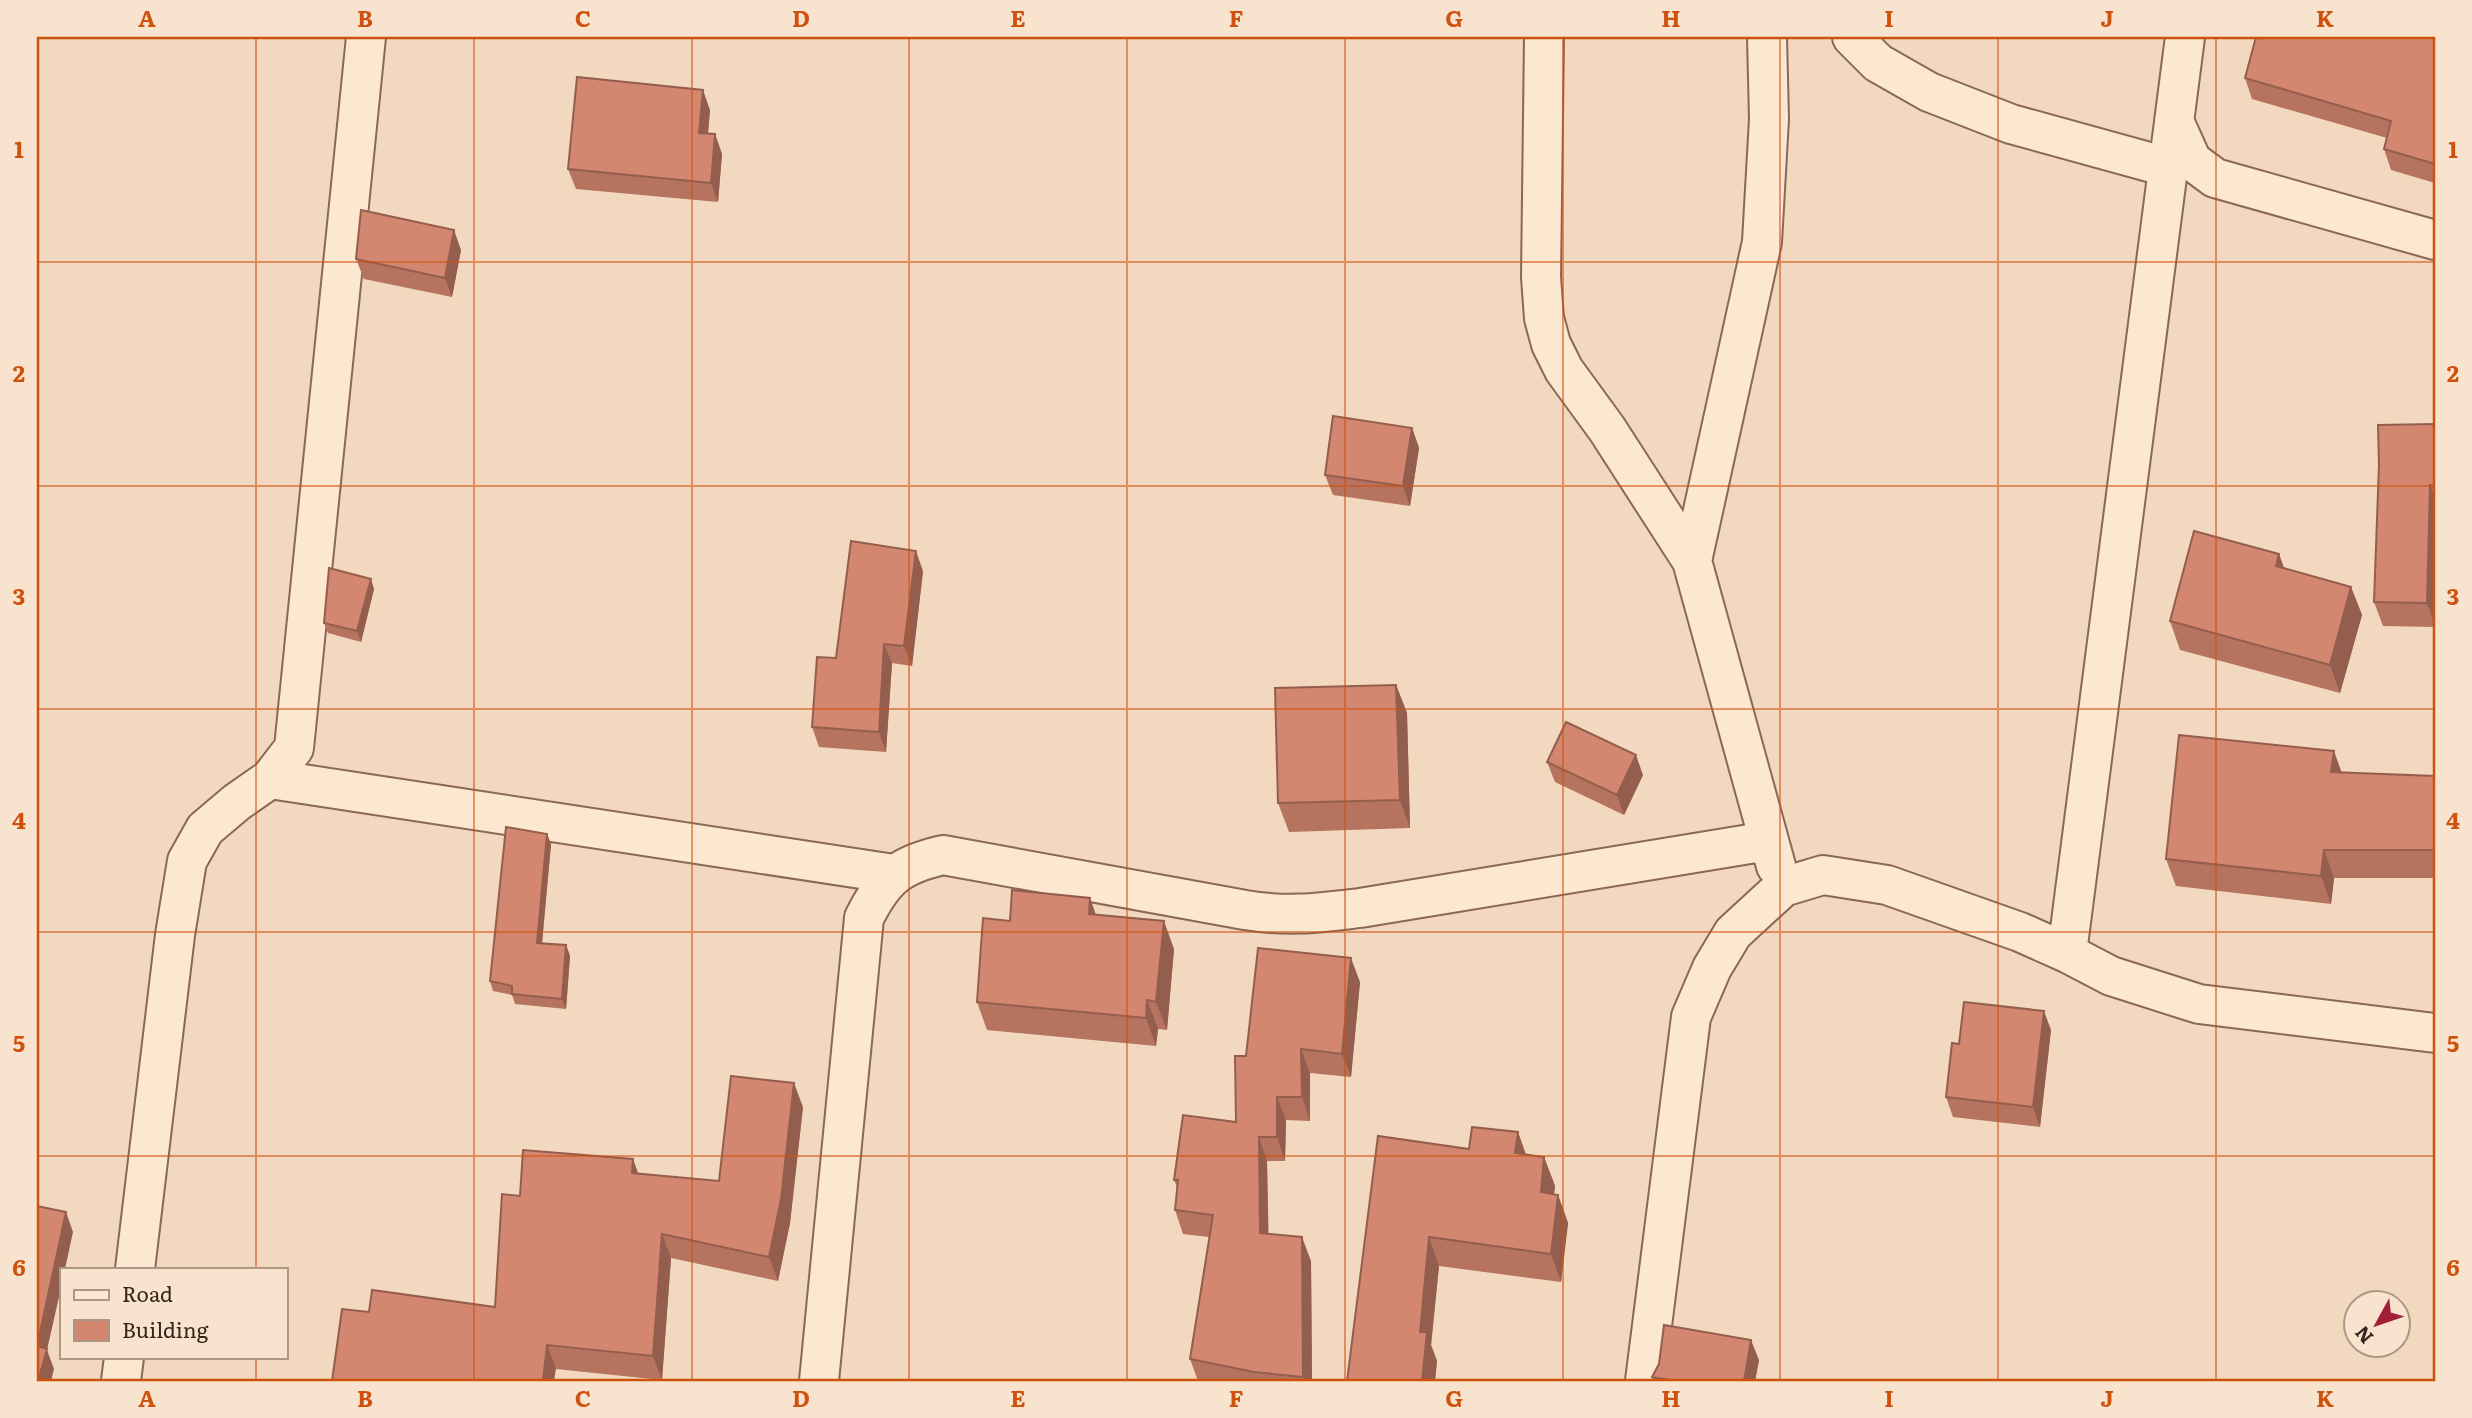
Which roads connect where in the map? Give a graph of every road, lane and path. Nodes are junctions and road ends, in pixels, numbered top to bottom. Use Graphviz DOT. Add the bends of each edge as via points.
graph roads {
  1 [pos="366,37"];
  2 [pos="1544,37"];
  3 [pos="1767,37"];
  4 [pos="1852,37"];
  5 [pos="2185,37"];
  6 [pos="2174,121"];
  7 [pos="2167,167"];
  8 [pos="2435,240"];
  9 [pos="1692,561"];
  10 [pos="270,779"];
  11 [pos="1768,841"];
  12 [pos="894,874"];
  13 [pos="1783,887"];
  14 [pos="2067,953"];
  15 [pos="2435,1033"];
  16 [pos="135,1268"];
  17 [pos="124,1358"];
  18 [pos="121,1381"];
  19 [pos="820,1381"];
  20 [pos="1645,1381"];
  1 -- 10 [label="street" via="295,748"];
  2 -- 9 [label="street" via="1541,277 1550,344"];
  3 -- 9 [label="street" via="1769,119 1762,242"];
  4 -- 7 [label="street" via="1878,63 1929,92 2011,124"];
  5 -- 6 [label="street"];
  6 -- 7 [label="street"];
  6 -- 8 [label="street" via="2192,161 2215,178"];
  7 -- 14 [label="street"];
  9 -- 11 [label="street"];
  10 -- 12 [label="street"];
  10 -- 16 [label="street" via="205,829 187,861"];
  11 -- 12 [label="street" via="1308,914 1278,915 943,855 917,861"];
  11 -- 13 [label="street"];
  12 -- 19 [label="street" via="876,894 864,918"];
  13 -- 14 [label="street" via="1823,875 1887,885"];
  13 -- 20 [label="street" via="1733,933 1712,968 1692,1017"];
  14 -- 15 [label="street" via="2111,976 2199,1004"];
  17 -- 18 [label="street"];
}
